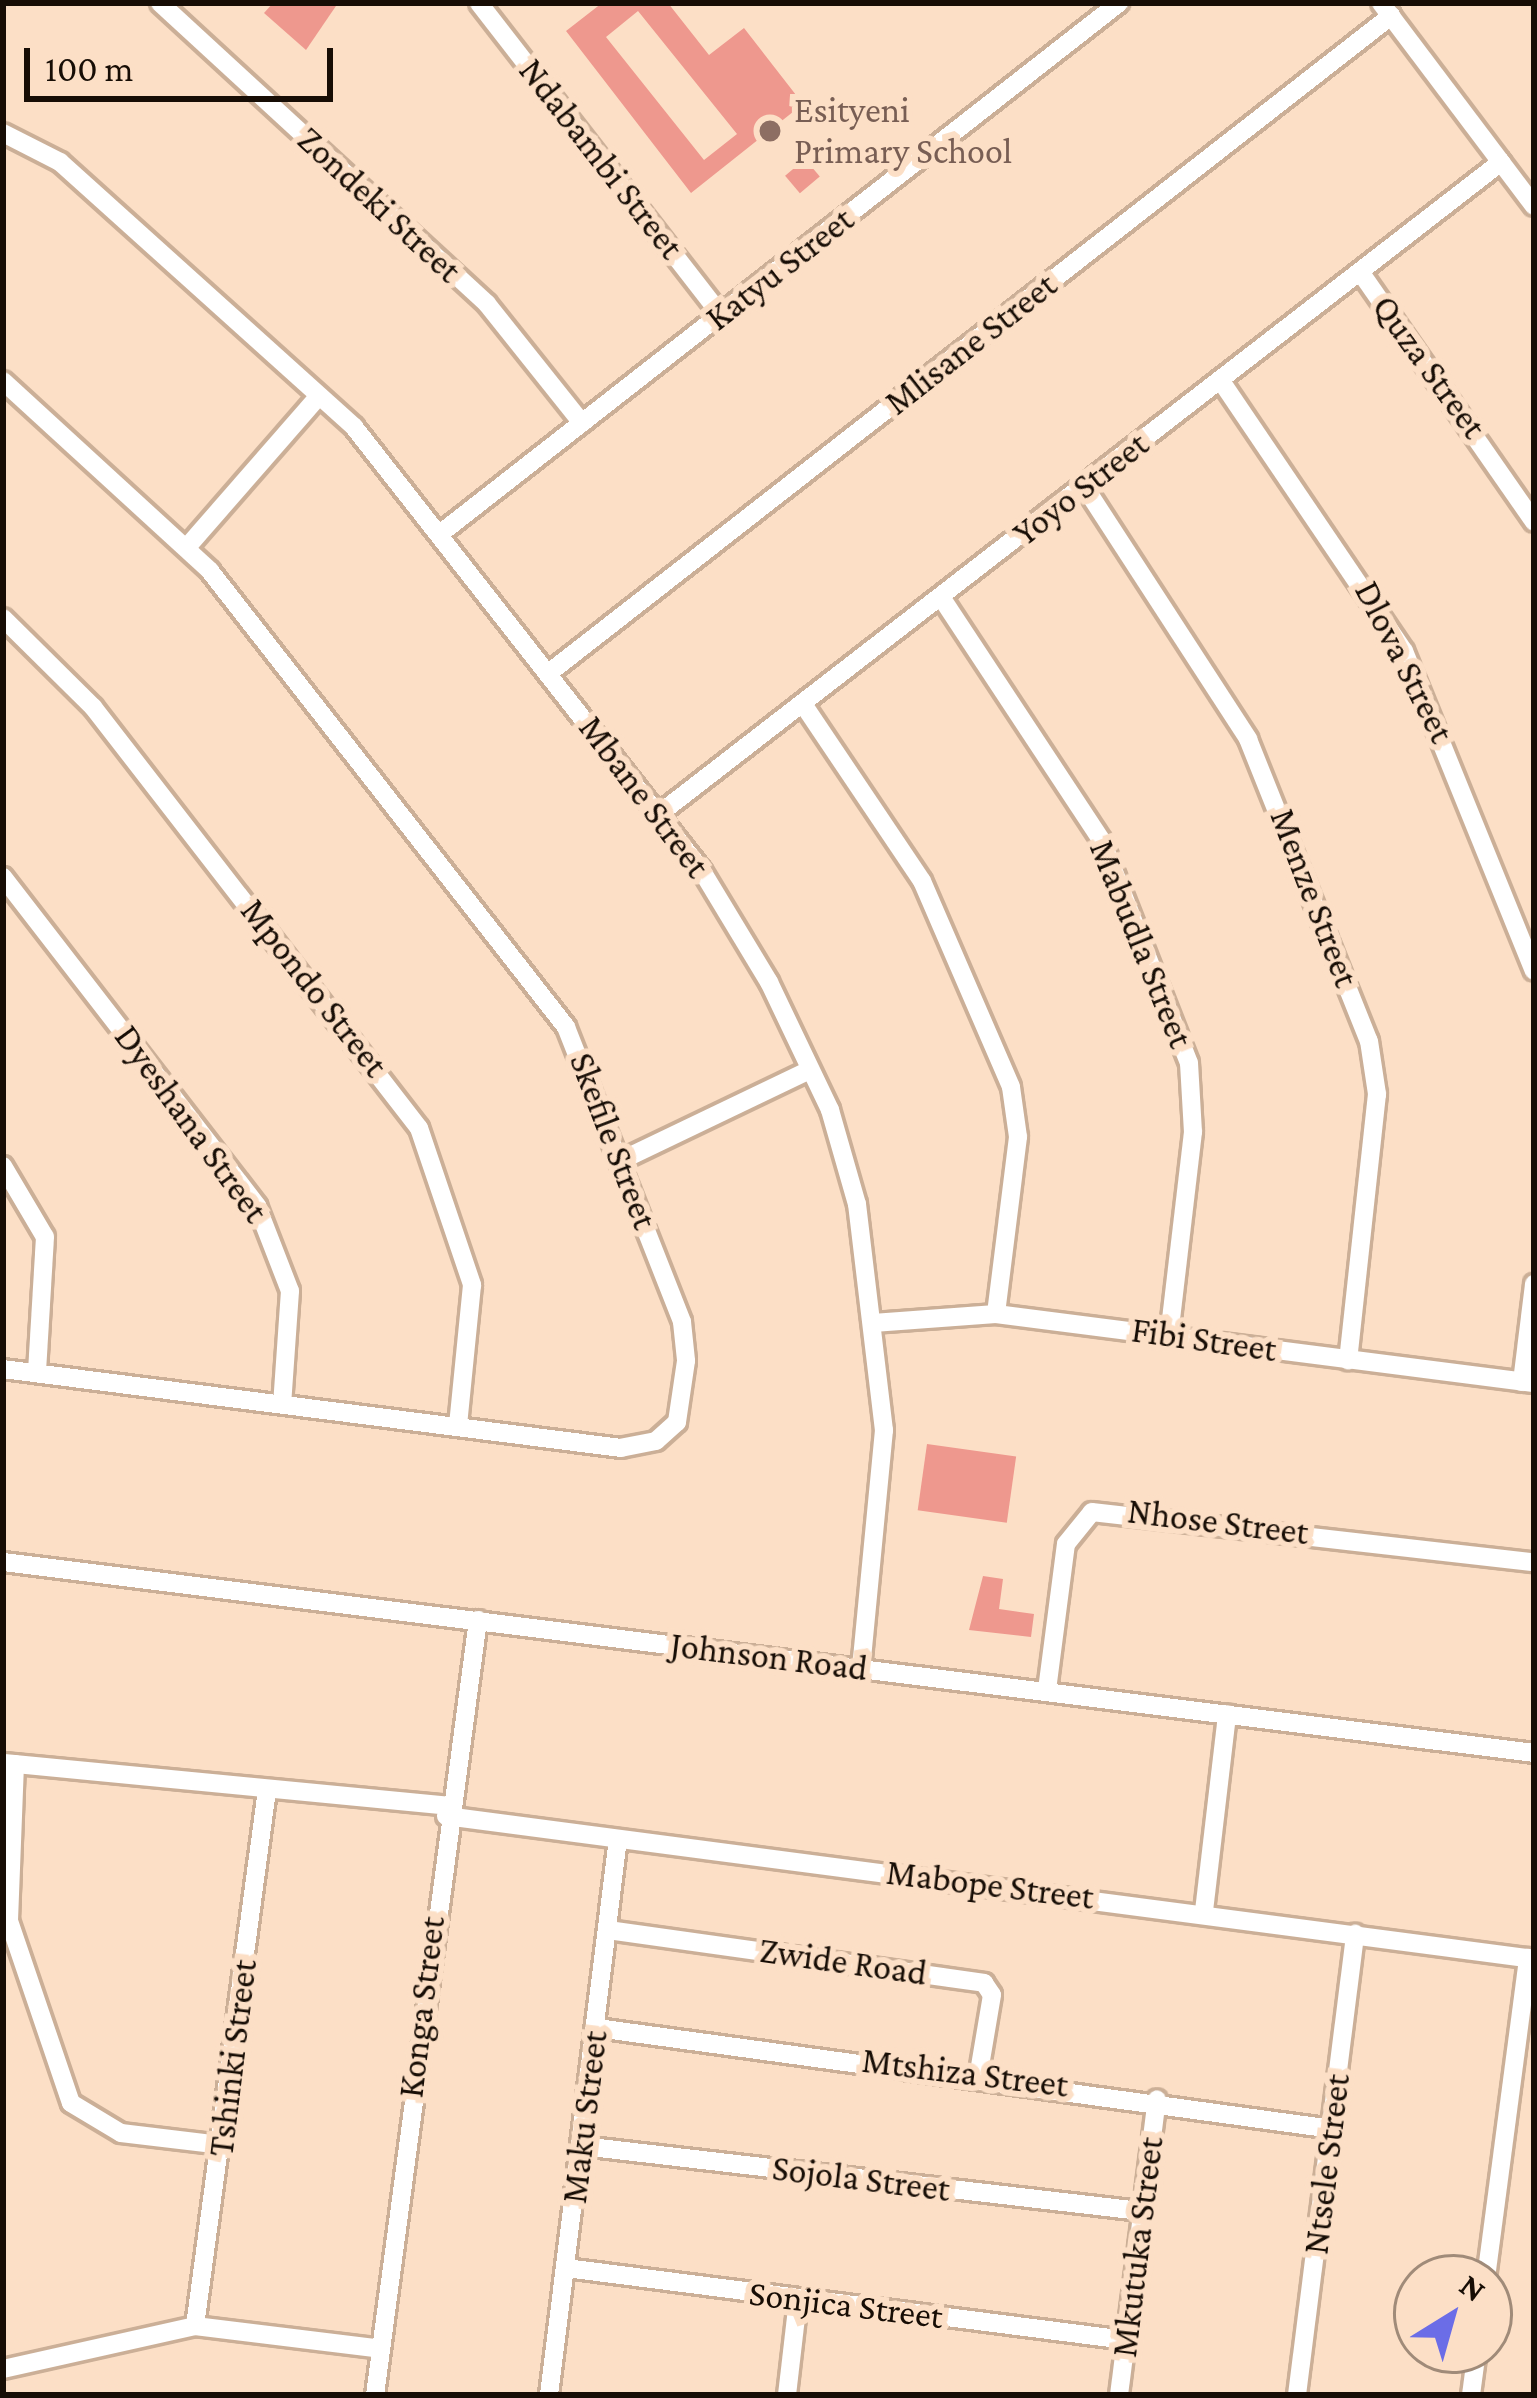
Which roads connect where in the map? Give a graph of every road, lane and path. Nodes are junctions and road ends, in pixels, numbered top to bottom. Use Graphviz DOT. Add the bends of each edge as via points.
graph roads {
  1 [pos="160,3"];
  2 [pos="478,3"];
  3 [pos="1119,3"];
  4 [pos="1386,10"];
  5 [pos="3,133"];
  6 [pos="1501,162"];
  7 [pos="1534,206"];
  8 [pos="1361,273"];
  9 [pos="721,315"];
  10 [pos="3,381"];
  11 [pos="1221,381"];
  12 [pos="319,396"];
  13 [pos="582,422"];
  14 [pos="1084,487"];
  15 [pos="1534,522"];
  16 [pos="441,533"];
  17 [pos="188,546"];
  18 [pos="941,597"];
  19 [pos="3,618"];
  20 [pos="550,672"];
  21 [pos="803,704"];
  22 [pos="659,814"];
  23 [pos="3,877"];
  24 [pos="1534,971"];
  25 [pos="810,1070"];
  26 [pos="622,1160"];
  27 [pos="3,1166"];
  28 [pos="1534,1284"];
  29 [pos="996,1313"];
  30 [pos="873,1323"];
  31 [pos="1169,1335"];
  32 [pos="1348,1360"];
  33 [pos="3,1369"];
  34 [pos="37,1373"];
  35 [pos="1528,1383"];
  36 [pos="282,1404"];
  37 [pos="458,1426"];
  38 [pos="3,1562"];
  39 [pos="1534,1562"];
  40 [pos="478,1620"];
  41 [pos="861,1668"];
  42 [pos="1047,1690"];
  43 [pos="1227,1714"];
  44 [pos="1534,1753"];
  45 [pos="9,1764"];
  46 [pos="267,1790"];
  47 [pos="446,1811"];
  48 [pos="618,1839"];
  49 [pos="1204,1911"];
  50 [pos="608,1930"];
  51 [pos="1355,1934"];
  52 [pos="1531,1958"];
  53 [pos="597,2028"];
  54 [pos="979,2072"];
  55 [pos="1157,2099"];
  56 [pos="1332,2129"];
  57 [pos="222,2145"];
  58 [pos="582,2146"];
  59 [pos="1140,2212"];
  60 [pos="1489,2254"];
  61 [pos="566,2268"];
  62 [pos="798,2300"];
  63 [pos="195,2326"];
  64 [pos="1126,2340"];
  65 [pos="381,2349"];
  66 [pos="3,2369"];
  67 [pos="375,2395"];
  68 [pos="549,2395"];
  69 [pos="787,2395"];
  70 [pos="1119,2395"];
  71 [pos="1297,2395"];
  1 -- 13 [label="street, Zondeki Street" via="487,304"];
  2 -- 9 [label="street, Ndabambi Street"];
  3 -- 9 [label="street, Katyu Street"];
  4 -- 6 [label="street"];
  4 -- 20 [label="street, Mlisane Street"];
  5 -- 12 [label="street, Mbane Street" via="60,162"];
  6 -- 7 [label="street"];
  6 -- 8 [label="street, Yoyo Street"];
  8 -- 11 [label="street, Yoyo Street"];
  8 -- 15 [label="street, Quza Street"];
  9 -- 13 [label="street, Katyu Street"];
  10 -- 17 [label="street, Skefile Street"];
  11 -- 14 [label="street, Yoyo Street"];
  11 -- 24 [label="street, Dlova Street" via="1396,635"];
  12 -- 16 [label="street, Mbane Street"];
  12 -- 17 [label="street"];
  13 -- 16 [label="street, Katyu Street"];
  14 -- 18 [label="street, Yoyo Street"];
  14 -- 32 [label="street, Menze Street" via="1248,739 1369,1041 1377,1094"];
  16 -- 20 [label="street, Mbane Street"];
  17 -- 26 [label="street, Skefile Street" via="566,1027"];
  18 -- 21 [label="street, Yoyo Street"];
  18 -- 31 [label="street, Mabudla Street" via="1092,822 1190,1063 1193,1132"];
  19 -- 37 [label="street, Mpondo Street" via="107,724 419,1128 472,1286"];
  20 -- 22 [label="street, Mbane Street"];
  21 -- 22 [label="street, Yoyo Street"];
  21 -- 29 [label="street" via="922,880 1011,1087 1018,1137"];
  22 -- 25 [label="street, Mbane Street" via="734,921"];
  23 -- 36 [label="street, Dyeshana Street" via="257,1206 290,1291"];
  25 -- 26 [label="street"];
  25 -- 30 [label="street, Mbane Street" via="845,1154"];
  26 -- 37 [label="street, Skefile Street" via="682,1322 677,1422 656,1441 621,1448"];
  27 -- 34 [label="street" via="45,1237"];
  28 -- 35 [label="street"];
  29 -- 30 [label="street, Fibi Street"];
  29 -- 31 [label="street, Fibi Street"];
  30 -- 41 [label="street, Mbane Street" via="884,1478"];
  31 -- 32 [label="street, Fibi Street"];
  32 -- 35 [label="street, Fibi Street"];
  33 -- 34 [label="street, Skefile Street"];
  34 -- 36 [label="street, Skefile Street"];
  36 -- 37 [label="street, Skefile Street"];
  38 -- 40 [label="street, Johnson Road"];
  39 -- 42 [label="street, Nhose Street" via="1092,1512 1066,1544"];
  40 -- 41 [label="street, Johnson Road"];
  40 -- 47 [label="street, Konga Street"];
  41 -- 42 [label="street, Johnson Road"];
  42 -- 43 [label="street, Johnson Road"];
  43 -- 44 [label="street, Johnson Road"];
  43 -- 49 [label="street"];
  45 -- 46 [label="street, Mabope Street"];
  45 -- 57 [label="street" via="9,1921 70,2103 121,2133"];
  46 -- 47 [label="street, Mabope Street"];
  46 -- 57 [label="street, Tshinki Street"];
  47 -- 48 [label="street, Mabope Street"];
  47 -- 65 [label="street, Konga Street"];
  48 -- 49 [label="street, Mabope Street"];
  48 -- 50 [label="street, Maku Street"];
  49 -- 51 [label="street, Mabope Street"];
  50 -- 53 [label="street, Maku Street"];
  50 -- 54 [label="street, Zwide Road" via="984,1983 992,1995"];
  51 -- 52 [label="street, Mabope Street"];
  51 -- 56 [label="street, Ntsele Street"];
  52 -- 60 [label="street"];
  53 -- 54 [label="street, Mtshiza Street"];
  53 -- 58 [label="street, Maku Street"];
  54 -- 55 [label="street, Mtshiza Street"];
  55 -- 56 [label="street, Mtshiza Street"];
  55 -- 59 [label="street, Mkutuka Street"];
  56 -- 71 [label="street, Ntsele Street"];
  57 -- 63 [label="street, Tshinki Street"];
  58 -- 59 [label="street, Sojola Street"];
  58 -- 61 [label="street, Maku Street"];
  59 -- 64 [label="street, Mkutuka Street"];
  61 -- 62 [label="street, Sonjica Street"];
  61 -- 68 [label="street, Maku Street"];
  62 -- 64 [label="street, Sonjica Street"];
  62 -- 69 [label="street"];
  63 -- 65 [label="street"];
  63 -- 66 [label="street"];
  64 -- 70 [label="street, Mkutuka Street"];
  65 -- 67 [label="street, Konga Street"];
}
